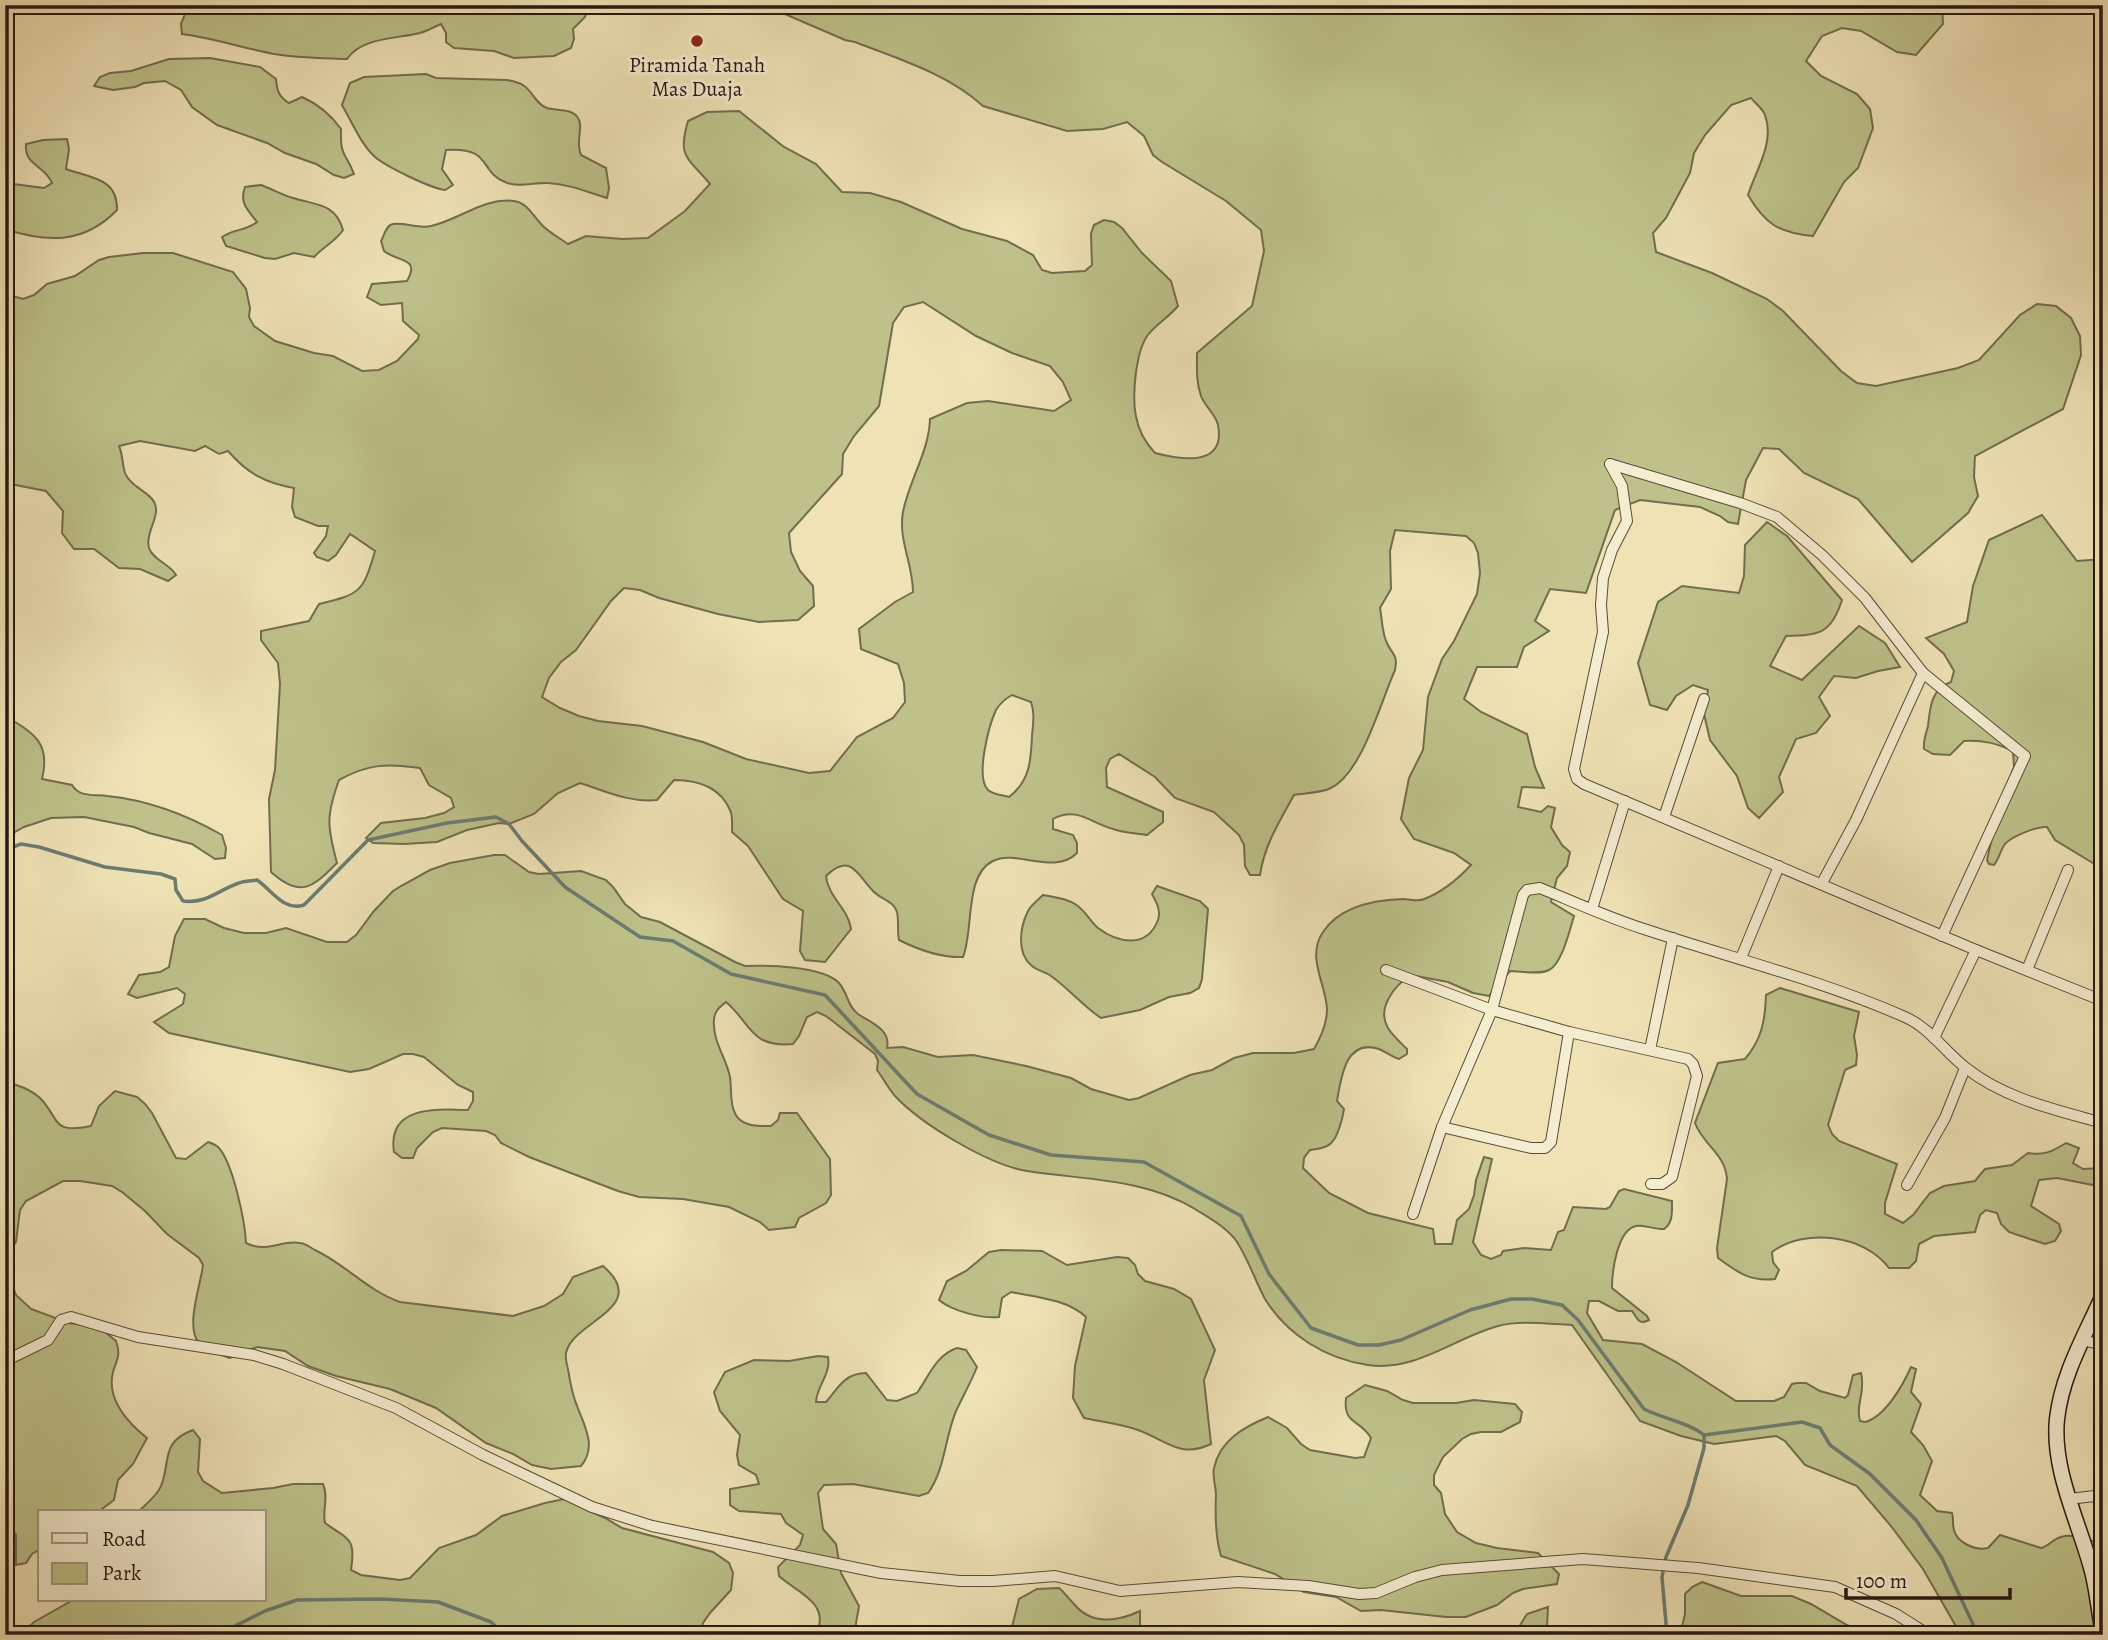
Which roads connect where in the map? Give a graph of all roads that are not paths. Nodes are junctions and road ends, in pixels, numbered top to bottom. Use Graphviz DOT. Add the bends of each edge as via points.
graph roads {
  1 [pos="1923,673"];
  2 [pos="1704,699"];
  3 [pos="1625,801"];
  4 [pos="1664,817"];
  5 [pos="1779,866"];
  6 [pos="2068,870"];
  7 [pos="1822,883"];
  8 [pos="1592,909"];
  9 [pos="1942,936"];
  10 [pos="1673,938"];
  11 [pos="1976,950"];
  12 [pos="1741,958"];
  13 [pos="1385,970"];
  14 [pos="2026,970"];
  15 [pos="2103,1001"];
  16 [pos="1492,1010"];
  17 [pos="1569,1032"];
  18 [pos="1934,1038"];
  19 [pos="1650,1050"];
  20 [pos="1965,1068"];
  21 [pos="2103,1123"];
  22 [pos="1442,1127"];
  23 [pos="1651,1184"];
  24 [pos="1907,1185"];
  25 [pos="1413,1214"];
  26 [pos="2103,1295"];
  27 [pos="2082,1340"];
  28 [pos="2103,1345"];
  29 [pos="5,1361"];
  30 [pos="2103,1495"];
  31 [pos="2069,1499"];
  32 [pos="2103,1632"];
  33 [pos="1929,1635"];
  1 -- 3 [label="street" via="1865,598 1777,517 1610,464 1622,486 1627,521 1603,578 1603,632 1574,769 1584,784"];
  1 -- 7 [label="street"];
  1 -- 9 [label="street" via="2025,756"];
  2 -- 4 [label="street"];
  3 -- 4 [label="street"];
  3 -- 8 [label="street"];
  4 -- 5 [label="street"];
  5 -- 7 [label="street"];
  5 -- 12 [label="street"];
  6 -- 14 [label="street"];
  7 -- 9 [label="street"];
  8 -- 10 [label="street"];
  8 -- 16 [label="street" via="1540,888 1527,890"];
  9 -- 11 [label="street"];
  10 -- 12 [label="street"];
  10 -- 19 [label="street"];
  11 -- 14 [label="street"];
  11 -- 18 [label="street"];
  12 -- 18 [label="street" via="1908,1018"];
  13 -- 16 [label="street"];
  14 -- 15 [label="street"];
  16 -- 17 [label="street"];
  16 -- 22 [label="street"];
  17 -- 19 [label="street"];
  17 -- 22 [label="street" via="1551,1142 1545,1148"];
  18 -- 20 [label="street"];
  19 -- 23 [label="street" via="1688,1059 1697,1076 1672,1177"];
  20 -- 21 [label="street" via="2036,1104"];
  20 -- 24 [label="street" via="1945,1118"];
  22 -- 25 [label="street"];
  26 -- 27 [label="main road"];
  27 -- 28 [label="street"];
  27 -- 31 [label="main road" via="2071,1362 2056,1422"];
  29 -- 33 [label="street" via="48,1340 61,1320 71,1317 138,1337 254,1355 372,1397 538,1482 618,1516 881,1573 971,1581 1055,1576 1120,1591 1238,1582 1359,1594 1376,1593 1442,1570 1583,1559 1698,1568 1835,1587 1896,1614"];
  30 -- 31 [label="street"];
  31 -- 32 [label="main road" via="2091,1567"];
}
